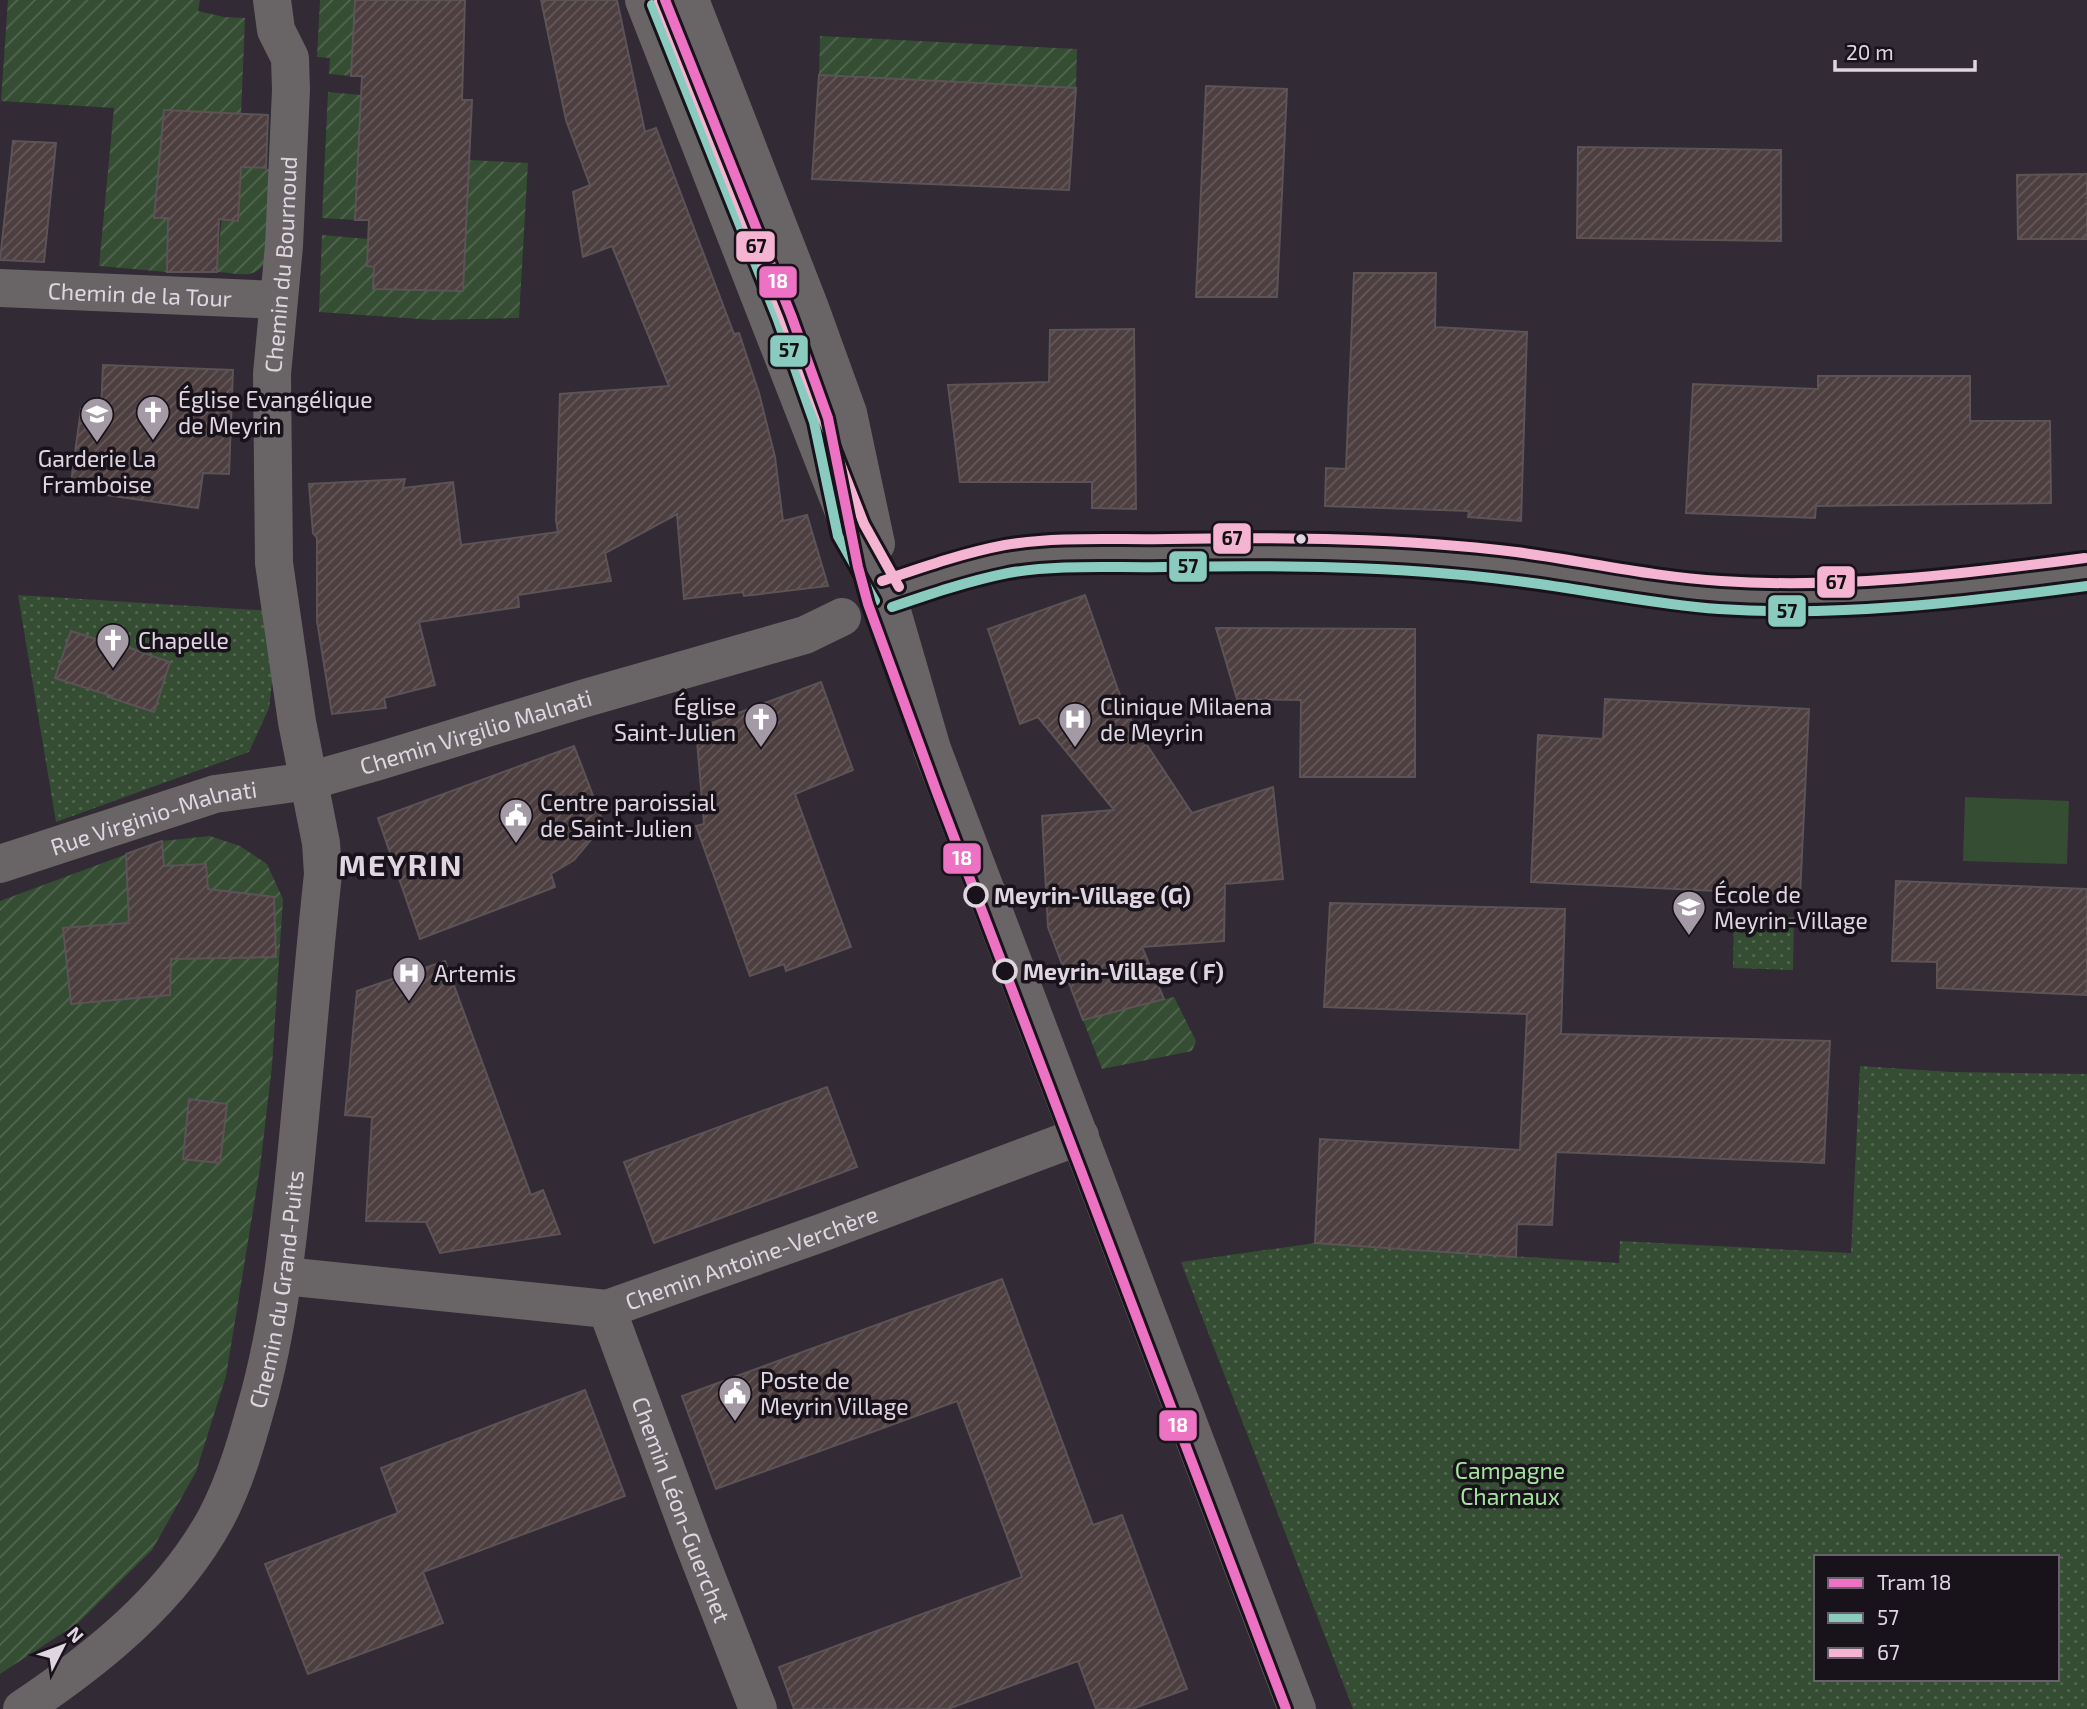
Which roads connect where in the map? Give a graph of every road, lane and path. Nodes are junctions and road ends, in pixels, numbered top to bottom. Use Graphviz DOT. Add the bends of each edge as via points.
graph roads {
  1 [pos="272,0"];
  2 [pos="644,0"];
  3 [pos="665,0"];
  4 [pos="690,0"];
  5 [pos="0,288"];
  6 [pos="278,300"];
  7 [pos="851,530"];
  8 [pos="2087,572"];
  9 [pos="887,594"];
  10 [pos="842,617"];
  11 [pos="309,781"];
  12 [pos="0,864"];
  13 [pos="1080,1136"];
  14 [pos="284,1276"];
  15 [pos="607,1309"];
  16 [pos="22,1709"];
  17 [pos="758,1709"];
  18 [pos="1297,1709"];
  1 -- 6 [label="street, Chemin du Bournoud" via="276,30 291,69"];
  2 -- 7 [label="street"];
  3 -- 7 [label="street" via="828,418"];
  4 -- 9 [label="street" via="848,412"];
  5 -- 6 [label="street, Chemin de la Tour"];
  6 -- 11 [label="street, Chemin du Bournoud" via="272,373 274,562"];
  7 -- 9 [label="street"];
  8 -- 9 [label="street" via="1955,589 1802,598 1656,588 1420,555 1144,553 1013,558 963,568"];
  9 -- 13 [label="street" via="932,749"];
  10 -- 11 [label="street, Chemin Virgilio Malnati" via="805,635"];
  11 -- 12 [label="street, Rue Virginio-Malnati" via="215,794"];
  11 -- 14 [label="street, Chemin du Grand-Puits" via="323,874"];
  13 -- 15 [label="street, Chemin Antoine-Verchère"];
  13 -- 18 [label="street"];
  14 -- 15 [label="street, Chemin Antoine-Verchère"];
  14 -- 16 [label="street, Chemin du Grand-Puits" via="249,1438 216,1519 188,1562 128,1628"];
  15 -- 17 [label="street, Chemin Léon-Guerchet"];
}
